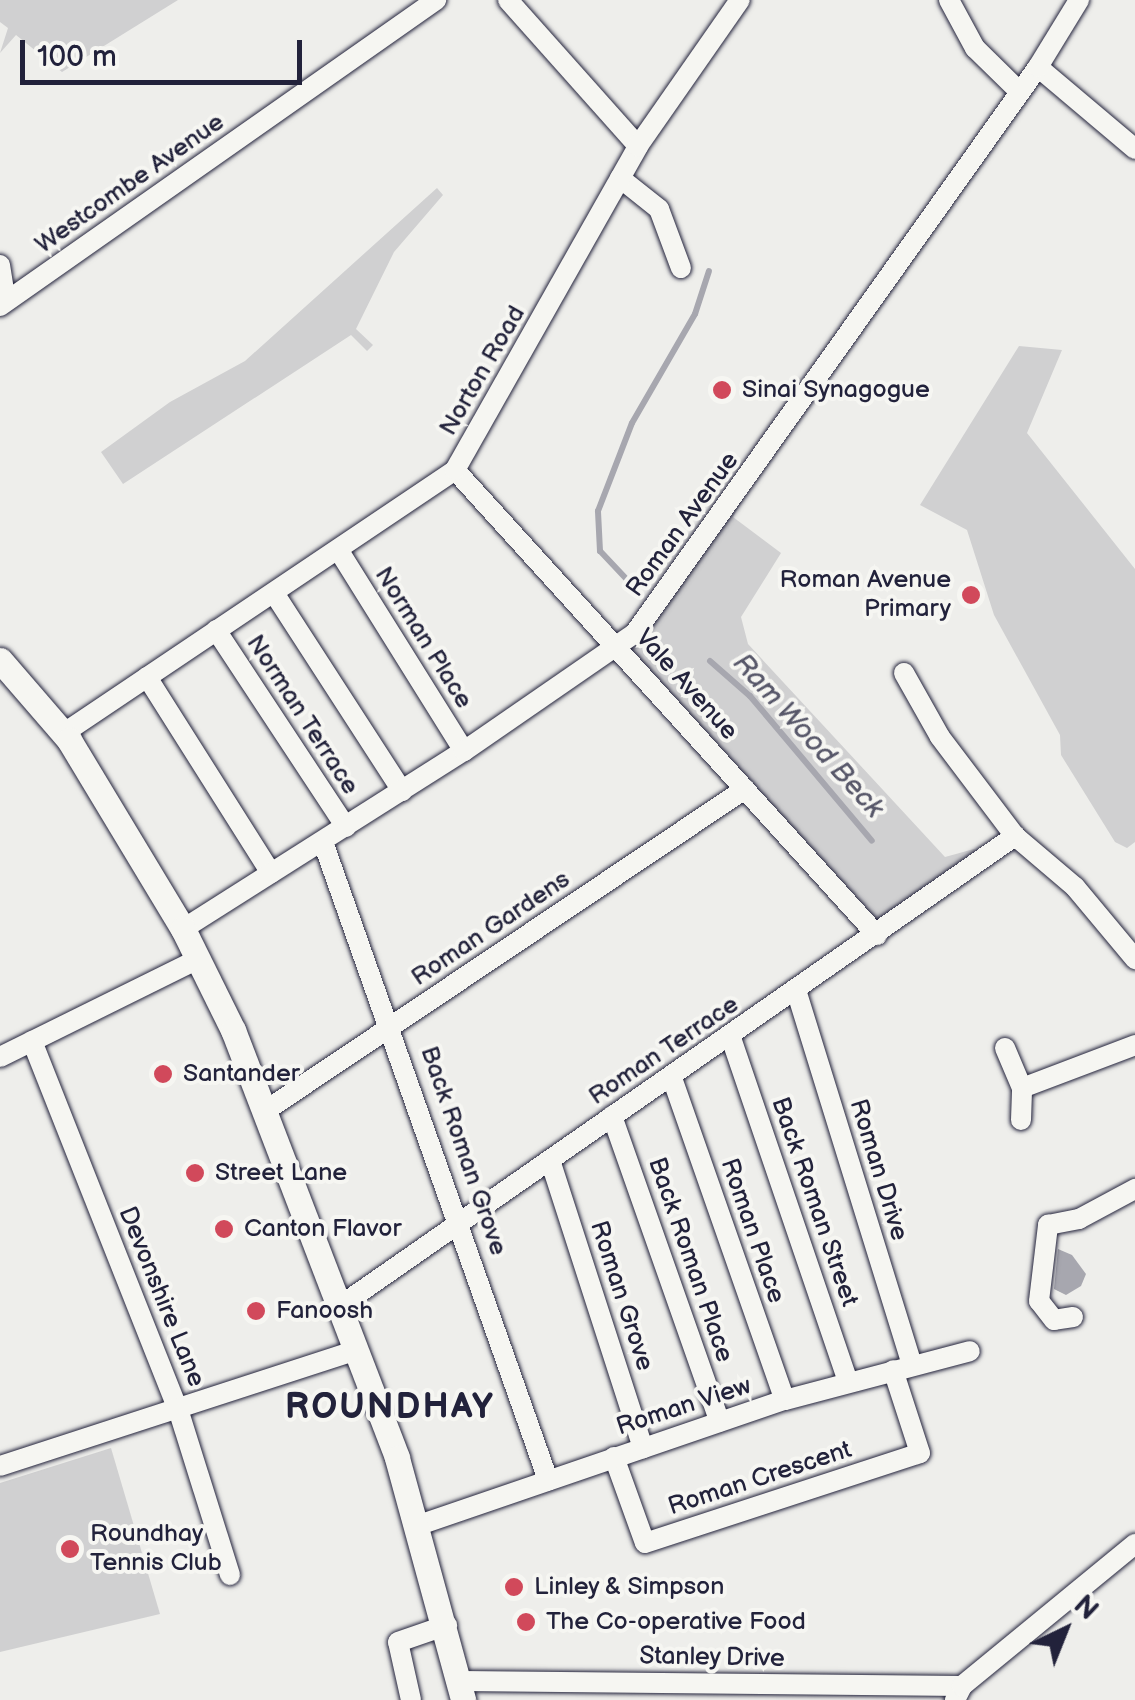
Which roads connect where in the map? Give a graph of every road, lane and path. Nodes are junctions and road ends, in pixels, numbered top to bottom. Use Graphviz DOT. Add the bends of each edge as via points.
graph roads {
  1 [pos="436,0"];
  2 [pos="508,0"];
  3 [pos="740,0"];
  4 [pos="949,0"];
  5 [pos="1078,0"];
  6 [pos="1038,67"];
  7 [pos="1020,92"];
  8 [pos="638,146"];
  9 [pos="1135,150"];
  10 [pos="620,178"];
  11 [pos="0,265"];
  12 [pos="681,268"];
  13 [pos="3,304"];
  14 [pos="456,470"];
  15 [pos="340,551"];
  16 [pos="274,593"];
  17 [pos="216,630"];
  18 [pos="619,648"];
  19 [pos="0,660"];
  20 [pos="904,674"];
  21 [pos="148,677"];
  22 [pos="64,734"];
  23 [pos="464,751"];
  24 [pos="745,788"];
  25 [pos="402,791"];
  26 [pos="346,827"];
  27 [pos="1015,836"];
  28 [pos="323,842"];
  29 [pos="271,873"];
  30 [pos="182,929"];
  31 [pos="877,935"];
  32 [pos="198,959"];
  33 [pos="1135,959"];
  34 [pos="796,990"];
  35 [pos="392,1026"];
  36 [pos="732,1038"];
  37 [pos="32,1041"];
  38 [pos="1135,1045"];
  39 [pos="1006,1048"];
  40 [pos="0,1057"];
  41 [pos="672,1078"];
  42 [pos="1022,1088"];
  43 [pos="265,1110"];
  44 [pos="612,1116"];
  45 [pos="1021,1120"];
  46 [pos="550,1160"];
  47 [pos="1135,1189"];
  48 [pos="461,1218"];
  49 [pos="340,1306"];
  50 [pos="1073,1316"];
  51 [pos="357,1350"];
  52 [pos="970,1351"];
  53 [pos="903,1367"];
  54 [pos="848,1382"];
  55 [pos="785,1400"];
  56 [pos="178,1409"];
  57 [pos="720,1422"];
  58 [pos="643,1448"];
  59 [pos="920,1452"];
  60 [pos="614,1457"];
  61 [pos="0,1466"];
  62 [pos="548,1480"];
  63 [pos="419,1525"];
  64 [pos="1135,1544"];
  65 [pos="230,1575"];
  66 [pos="447,1625"];
  67 [pos="462,1690"];
  68 [pos="959,1693"];
  69 [pos="412,1700"];
  1 -- 13 [label="street, Westcombe Avenue"];
  2 -- 8 [label="street"];
  3 -- 8 [label="street, Norton Road"];
  4 -- 7 [label="street" via="975,48"];
  5 -- 6 [label="street, Roman Avenue"];
  6 -- 7 [label="street, Roman Avenue"];
  6 -- 9 [label="street"];
  7 -- 18 [label="street, Roman Avenue" via="725,512"];
  8 -- 10 [label="street, Norton Road"];
  10 -- 12 [label="street" via="659,209"];
  10 -- 14 [label="street, Norton Road"];
  11 -- 13 [label="street"];
  14 -- 15 [label="street, Norton Road"];
  14 -- 18 [label="street, Vale Avenue"];
  15 -- 16 [label="street, Norton Road"];
  15 -- 23 [label="street, Norman Place"];
  16 -- 17 [label="street, Norton Road"];
  16 -- 25 [label="street"];
  17 -- 21 [label="street, Norton Road"];
  17 -- 26 [label="street, Norman Terrace"];
  18 -- 23 [label="street, Roman Avenue"];
  18 -- 24 [label="street, Vale Avenue"];
  19 -- 22 [label="street"];
  20 -- 27 [label="street" via="940,737"];
  21 -- 22 [label="street, Norton Road"];
  21 -- 29 [label="street"];
  22 -- 30 [label="street"];
  23 -- 25 [label="street, Roman Avenue"];
  24 -- 31 [label="street, Vale Avenue"];
  24 -- 35 [label="street, Roman Gardens"];
  25 -- 26 [label="street, Roman Avenue"];
  26 -- 28 [label="street, Roman Avenue"];
  27 -- 31 [label="street, Roman Terrace"];
  27 -- 33 [label="street" via="1076,887"];
  28 -- 29 [label="street, Roman Avenue"];
  28 -- 35 [label="street, Back Roman Grove"];
  29 -- 30 [label="street, Roman Avenue"];
  30 -- 32 [label="street"];
  31 -- 34 [label="street, Roman Terrace"];
  32 -- 37 [label="street"];
  32 -- 43 [label="street"];
  34 -- 36 [label="street, Roman Terrace"];
  34 -- 53 [label="street, Roman Drive"];
  35 -- 43 [label="street, Roman Gardens"];
  35 -- 48 [label="street, Back Roman Grove"];
  36 -- 41 [label="street, Roman Terrace"];
  36 -- 54 [label="street, Back Roman Street"];
  37 -- 40 [label="street"];
  37 -- 56 [label="street, Devonshire Lane"];
  38 -- 42 [label="street"];
  39 -- 42 [label="street"];
  41 -- 44 [label="street, Roman Terrace"];
  41 -- 55 [label="street, Roman Place"];
  42 -- 45 [label="street"];
  43 -- 49 [label="street"];
  44 -- 46 [label="street, Roman Terrace"];
  44 -- 57 [label="street, Back Roman Place"];
  46 -- 48 [label="street, Roman Terrace"];
  46 -- 58 [label="street, Roman Grove"];
  47 -- 50 [label="street" via="1079,1219 1048,1225 1039,1268 1045,1326"];
  48 -- 49 [label="street, Roman Terrace"];
  48 -- 62 [label="street, Back Roman Grove"];
  49 -- 51 [label="street"];
  51 -- 56 [label="street"];
  51 -- 63 [label="street"];
  52 -- 53 [label="street, Roman View"];
  53 -- 54 [label="street, Roman View"];
  53 -- 59 [label="street, Roman Drive"];
  54 -- 55 [label="street, Roman View"];
  55 -- 57 [label="street, Roman View"];
  56 -- 61 [label="street"];
  56 -- 65 [label="street, Devonshire Lane"];
  57 -- 58 [label="street, Roman View"];
  58 -- 60 [label="street, Roman View"];
  59 -- 60 [label="street, Roman Crescent" via="646,1543"];
  60 -- 62 [label="street, Roman View"];
  62 -- 63 [label="street, Roman View"];
  63 -- 66 [label="street"];
  64 -- 68 [label="street"];
  66 -- 67 [label="street"];
  66 -- 69 [label="street" via="398,1642"];
  67 -- 68 [label="street, Stanley Drive"];
}
